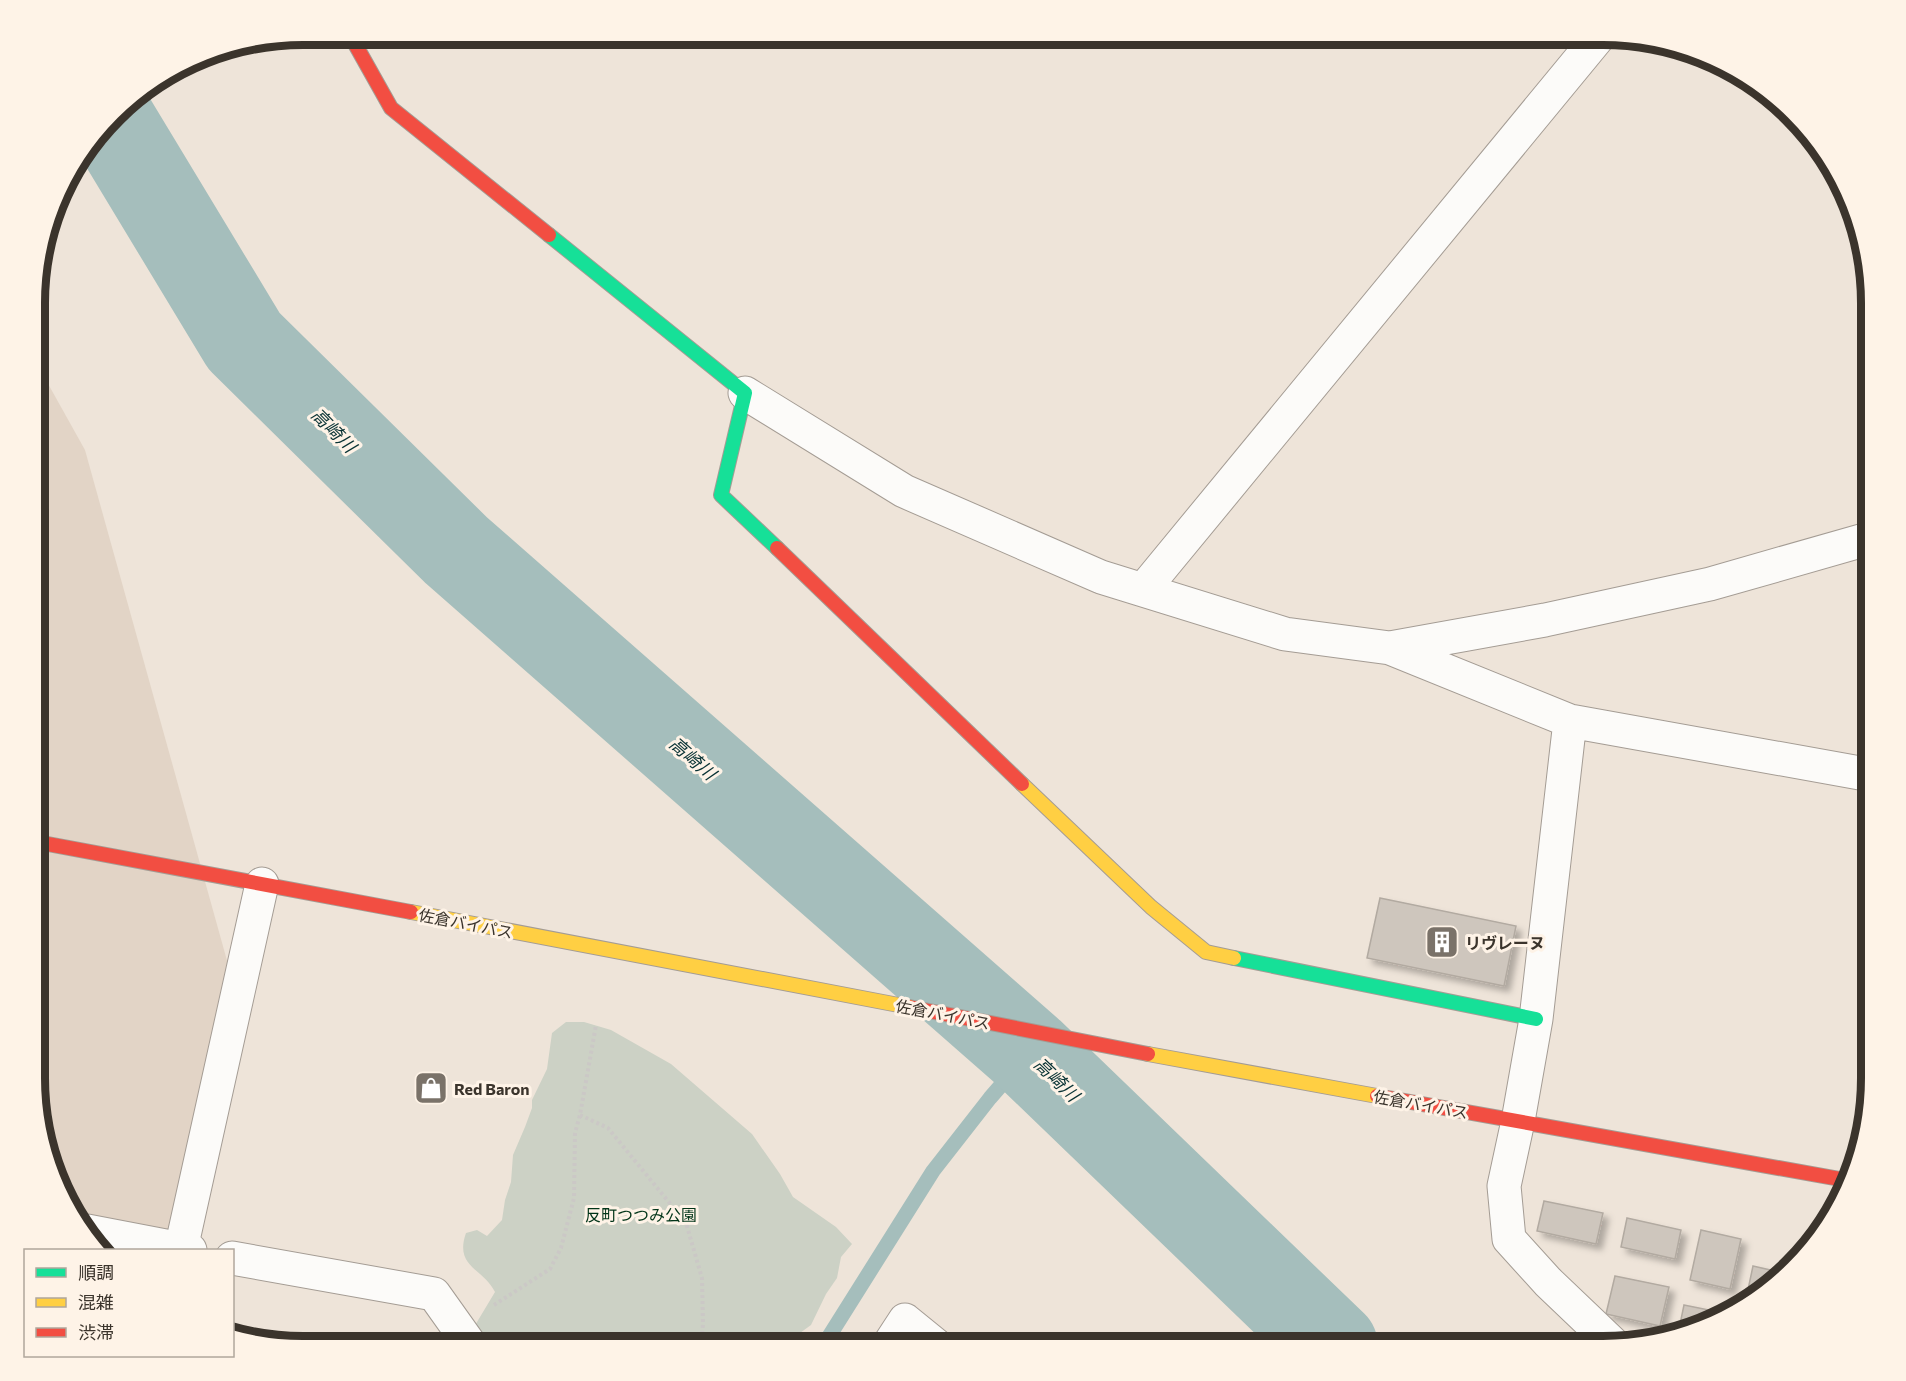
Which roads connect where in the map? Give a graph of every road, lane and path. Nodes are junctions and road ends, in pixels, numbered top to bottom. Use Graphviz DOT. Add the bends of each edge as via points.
graph roads {
  1 [pos="356,45"];
  2 [pos="1592,45"];
  3 [pos="745,393"];
  4 [pos="1861,541"];
  5 [pos="1143,590"];
  6 [pos="1390,648"];
  7 [pos="1570,721"];
  8 [pos="1861,772"];
  9 [pos="45,843"];
  10 [pos="262,884"];
  11 [pos="1536,1019"];
  12 [pos="596,1025"];
  13 [pos="580,1115"];
  14 [pos="1518,1121"];
  15 [pos="1840,1179"];
  16 [pos="97,1234"];
  17 [pos="179,1249"];
  18 [pos="184,1249"];
  19 [pos="234,1258"];
  20 [pos="489,1308"];
  21 [pos="464,1336"];
  22 [pos="702,1336"];
  23 [pos="895,1336"];
  24 [pos="925,1336"];
  25 [pos="1605,1336"];
  1 -- 3 [label="main road" via="391,108"];
  2 -- 5 [label="street"];
  3 -- 5 [label="street" via="904,491 1101,577"];
  3 -- 11 [label="main road" via="721,495 1151,906 1206,952"];
  4 -- 6 [label="street" via="1710,584"];
  5 -- 6 [label="street" via="1285,634"];
  6 -- 7 [label="street"];
  7 -- 8 [label="street"];
  7 -- 11 [label="street"];
  9 -- 10 [label="main road, 佐倉バイパス"];
  10 -- 14 [label="main road, 佐倉バイパス" via="1226,1069"];
  10 -- 18 [label="street"];
  11 -- 14 [label="street"];
  12 -- 13 [label="path"];
  13 -- 20 [label="path" via="575,1133 574,1198 561,1248 550,1269"];
  13 -- 22 [label="path" via="608,1128 686,1223 702,1278"];
  14 -- 15 [label="main road, 佐倉バイパス"];
  14 -- 25 [label="street" via="1504,1186 1509,1239"];
  16 -- 17 [label="street"];
  19 -- 21 [label="street" via="434,1294"];
  23 -- 24 [label="street" via="905,1320"];
}
